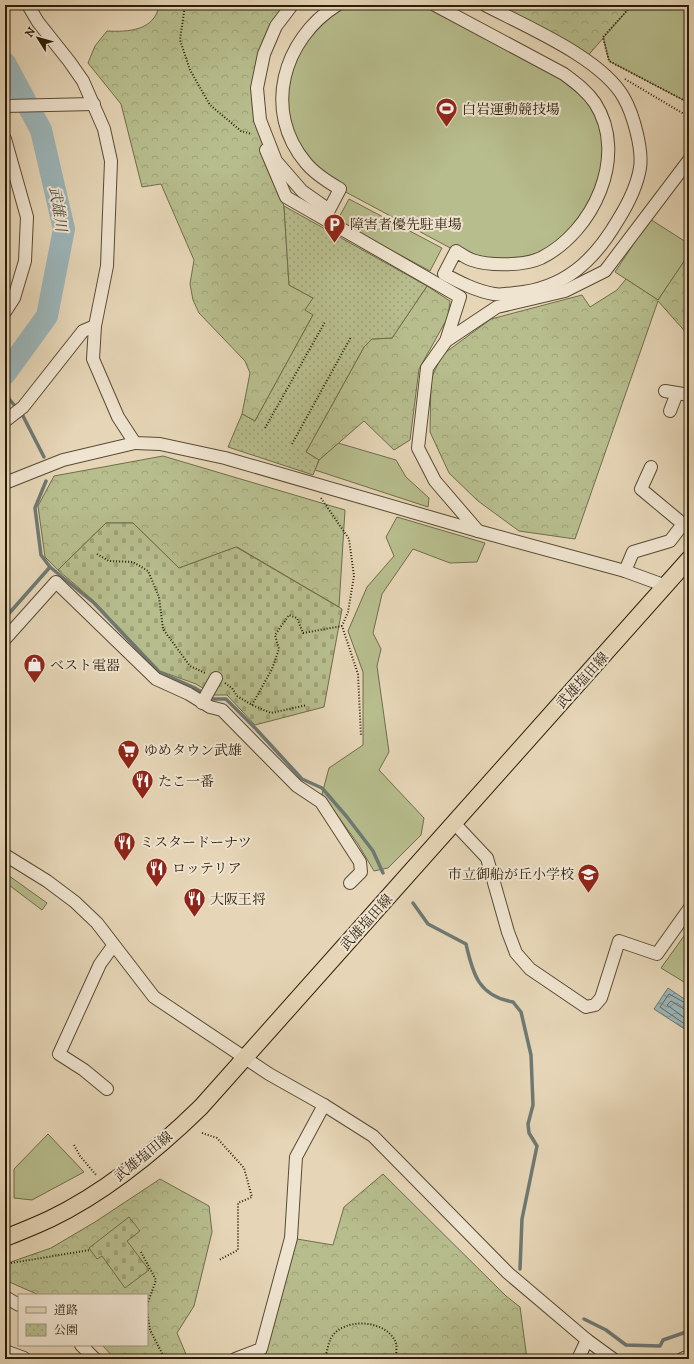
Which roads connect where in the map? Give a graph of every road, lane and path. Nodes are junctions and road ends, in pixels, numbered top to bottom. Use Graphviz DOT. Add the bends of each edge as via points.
graph roads {
  1 [pos="28,5"];
  2 [pos="185,5"];
  3 [pos="292,5"];
  4 [pos="337,5"];
  5 [pos="436,5"];
  6 [pos="485,5"];
  7 [pos="632,5"];
  8 [pos="689,103"];
  9 [pos="94,104"];
  10 [pos="5,106"];
  11 [pos="254,134"];
  12 [pos="5,139"];
  13 [pos="266,150"];
  14 [pos="689,160"];
  15 [pos="5,312"];
  16 [pos="324,322"];
  17 [pos="95,326"];
  18 [pos="350,338"];
  19 [pos="446,341"];
  20 [pos="689,395"];
  21 [pos="670,411"];
  22 [pos="5,421"];
  23 [pos="266,428"];
  24 [pos="135,443"];
  25 [pos="292,444"];
  26 [pos="651,467"];
  27 [pos="5,483"];
  28 [pos="315,484"];
  29 [pos="478,531"];
  30 [pos="97,554"];
  31 [pos="689,559"];
  32 [pos="625,571"];
  33 [pos="666,586"];
  34 [pos="342,626"];
  35 [pos="5,639"];
  36 [pos="216,678"];
  37 [pos="202,703"];
  38 [pos="252,705"];
  39 [pos="307,705"];
  40 [pos="361,736"];
  41 [pos="455,824"];
  42 [pos="5,855"];
  43 [pos="350,883"];
  44 [pos="689,909"];
  45 [pos="112,946"];
  46 [pos="245,1058"];
  47 [pos="107,1090"];
  48 [pos="324,1105"];
  49 [pos="202,1133"];
  50 [pos="74,1145"];
  51 [pos="106,1186"];
  52 [pos="5,1238"];
  53 [pos="90,1250"];
  54 [pos="141,1252"];
  55 [pos="219,1260"];
  56 [pos="5,1264"];
  57 [pos="5,1297"];
  58 [pos="148,1302"];
  59 [pos="18,1304"];
  60 [pos="148,1317"];
  61 [pos="587,1340"];
  62 [pos="82,1346"];
  63 [pos="689,1356"];
  64 [pos="95,1359"];
  65 [pos="165,1359"];
  66 [pos="236,1359"];
  67 [pos="325,1359"];
  68 [pos="396,1359"];
  69 [pos="578,1359"];
  70 [pos="613,1359"];
  71 [pos="682,1359"];
  1 -- 9 [label="street" via="83,82"];
  2 -- 11 [label="path" via="180,40 190,70 210,105 241,131"];
  3 -- 4 [label="street" via="276,26 264,54 257,88 260,120 276,161 302,190 329,210 340,189 306,164 296,149 285,119 282,100 283,80 299,40 313,24"];
  5 -- 6 [label="street" via="564,74 583,88 595,103 604,123 608,140 605,178 598,196 573,234 540,259 516,264 472,260 456,251 444,274 466,286 495,295 533,292 566,278 590,261 610,234 630,201 640,167 636,125 624,97 608,78 585,59"];
  7 -- 8 [label="path" via="603,37 609,61"];
  9 -- 10 [label="street"];
  9 -- 17 [label="street" via="104,129 111,161 107,266"];
  12 -- 15 [label="street" via="27,217 25,261 14,298"];
  13 -- 19 [label="street" via="286,197 460,297"];
  14 -- 19 [label="street" via="605,271 565,291 497,307"];
  16 -- 23 [label="path"];
  17 -- 22 [label="street" via="83,331 22,407"];
  17 -- 24 [label="street" via="93,359 118,417"];
  18 -- 25 [label="path"];
  19 -- 29 [label="street" via="427,368 418,448 435,481"];
  20 -- 21 [label="street" via="671,392"];
  24 -- 27 [label="street" via="63,460"];
  24 -- 28 [label="street" via="160,444 225,458"];
  26 -- 32 [label="street" via="641,489 683,524 670,541 633,552"];
  28 -- 29 [label="street"];
  28 -- 34 [label="path" via="322,501 349,539 354,576 348,612"];
  29 -- 32 [label="street"];
  30 -- 36 [label="path" via="110,561 133,562 148,570 159,597 163,629 190,666"];
  31 -- 33 [label="main road, 武雄塩田線"];
  32 -- 33 [label="street"];
  33 -- 41 [label="main road, 武雄塩田線"];
  34 -- 38 [label="path" via="303,633 296,618 289,616 275,635 279,649 272,669"];
  34 -- 40 [label="path" via="358,674"];
  35 -- 37 [label="street" via="56,582 156,679 190,694"];
  36 -- 37 [label="street"];
  36 -- 38 [label="path"];
  37 -- 43 [label="street" via="222,710 297,786 320,802 360,862 361,872"];
  38 -- 39 [label="path" via="271,713"];
  41 -- 44 [label="street" via="487,858 516,953 530,969 586,1007 595,1005 601,998 619,941 657,954"];
  41 -- 46 [label="main road, 武雄塩田線"];
  42 -- 45 [label="street" via="35,872 75,902 97,923"];
  45 -- 46 [label="street" via="154,997"];
  45 -- 47 [label="street" via="100,964 59,1054 84,1070"];
  46 -- 48 [label="street"];
  46 -- 51 [label="main road, 武雄塩田線" via="188,1120 150,1154"];
  48 -- 61 [label="street" via="373,1136 508,1272"];
  48 -- 66 [label="street" via="296,1157 291,1238 261,1349"];
  49 -- 55 [label="path" via="217,1138 244,1168 252,1197 238,1203 238,1250"];
  50 -- 51 [label="path" via="80,1156"];
  51 -- 52 [label="main road, 武雄塩田線" via="50,1219"];
  53 -- 56 [label="path"];
  54 -- 58 [label="path" via="156,1280"];
  57 -- 59 [label="street"];
  60 -- 65 [label="path" via="150,1330"];
  61 -- 69 [label="street"];
  61 -- 70 [label="street"];
  62 -- 64 [label="street"];
  63 -- 71 [label="street"];
  67 -- 68 [label="path" via="332,1337 344,1326 369,1323 384,1328 396,1343"];
}
